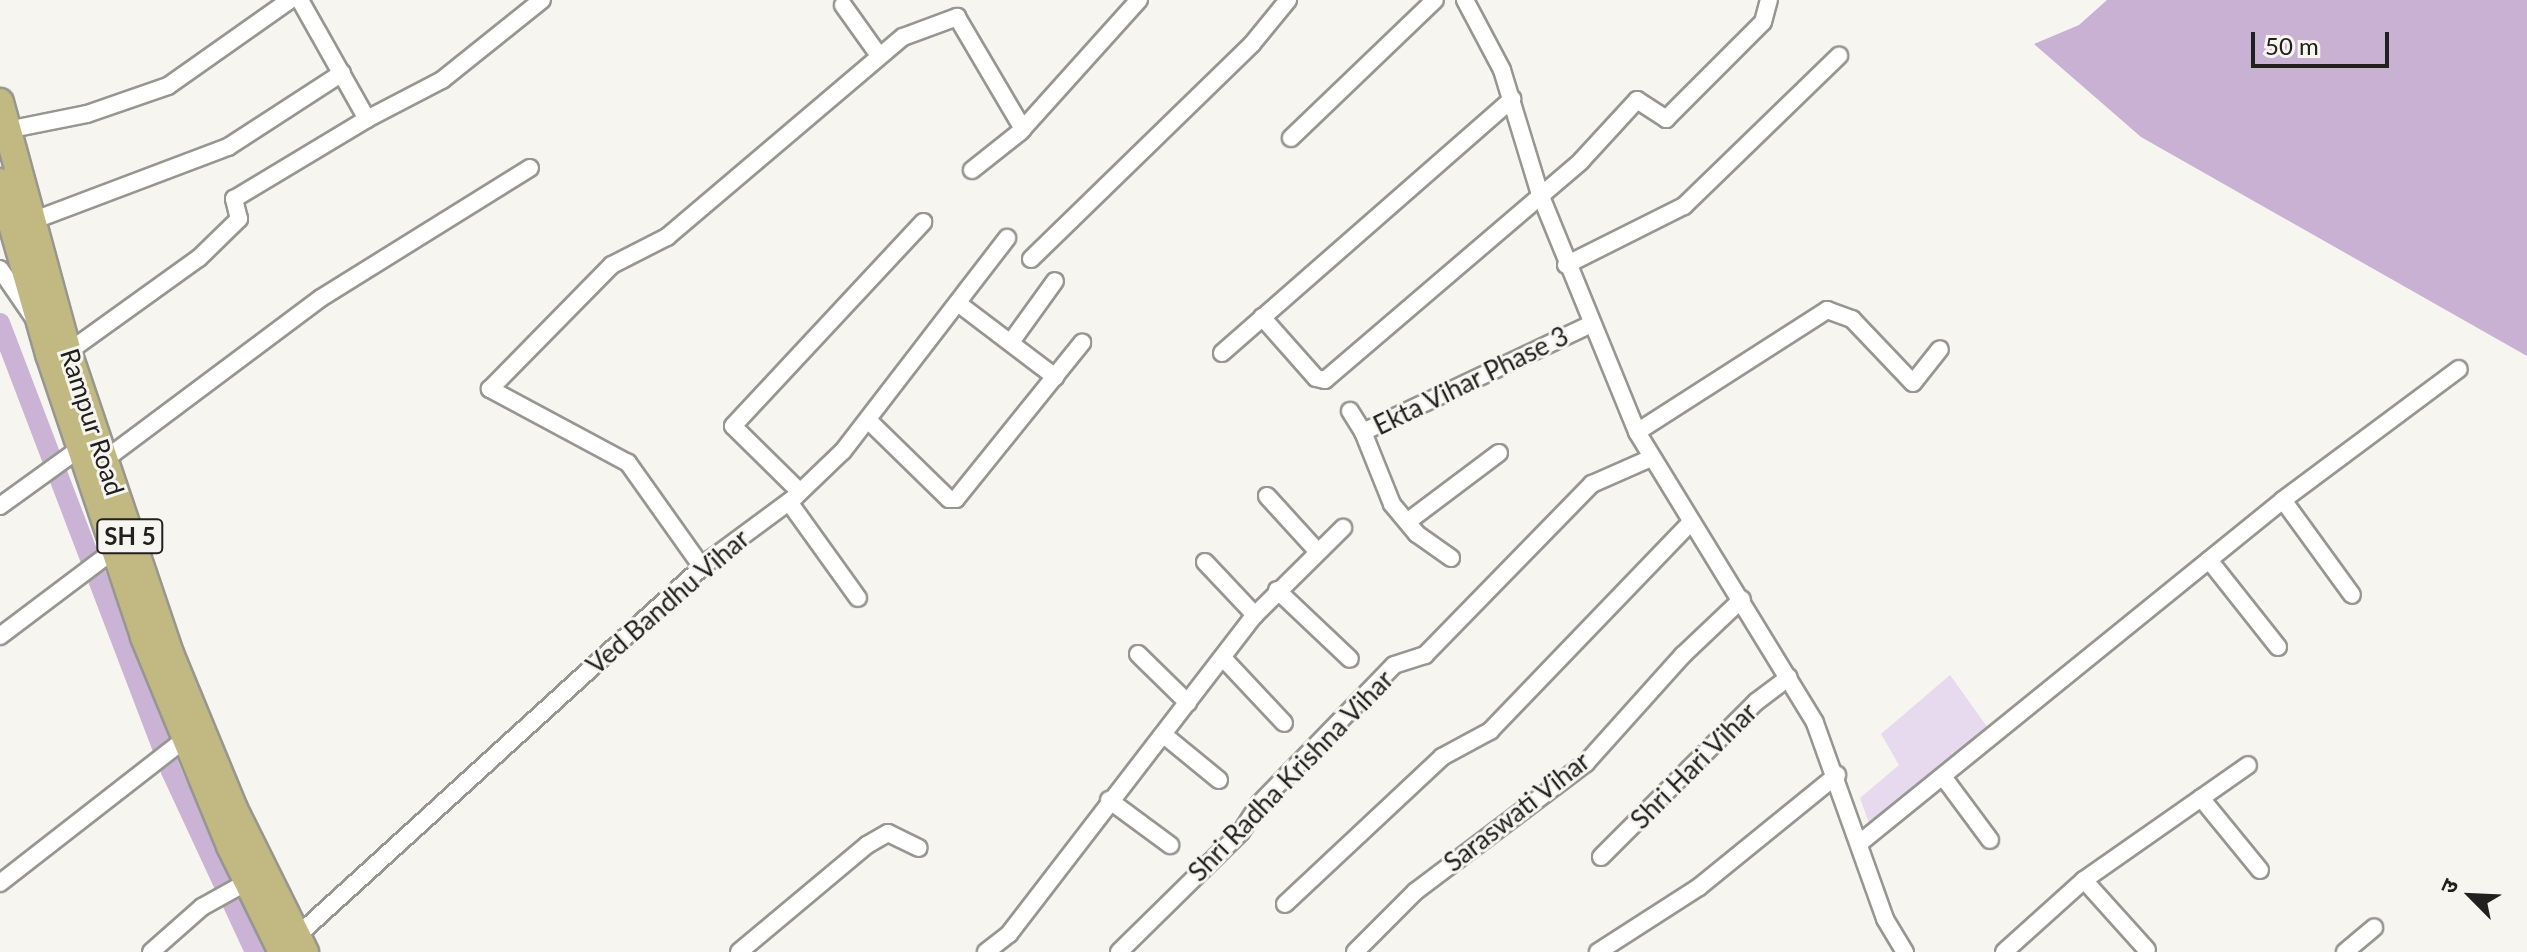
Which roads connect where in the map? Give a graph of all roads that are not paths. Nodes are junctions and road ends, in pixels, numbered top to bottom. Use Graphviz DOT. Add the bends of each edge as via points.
graph roads {
  1 [pos="290,0"];
  2 [pos="300,0"];
  3 [pos="542,0"];
  4 [pos="1139,0"];
  5 [pos="1288,0"];
  6 [pos="1435,0"];
  7 [pos="1465,0"];
  8 [pos="1769,0"];
  9 [pos="843,5"];
  10 [pos="878,54"];
  11 [pos="1839,56"];
  12 [pos="342,73"];
  13 [pos="1512,99"];
  14 [pos="0,102"];
  15 [pos="367,119"];
  16 [pos="1023,129"];
  17 [pos="7,130"];
  18 [pos="1291,138"];
  19 [pos="530,168"];
  20 [pos="972,170"];
  21 [pos="0,182"];
  22 [pos="1540,194"];
  23 [pos="32,221"];
  24 [pos="923,222"];
  25 [pos="1007,238"];
  26 [pos="1031,259"];
  27 [pos="1566,265"];
  28 [pos="0,269"];
  29 [pos="1055,281"];
  30 [pos="959,304"];
  31 [pos="1262,317"];
  32 [pos="1591,324"];
  33 [pos="42,330"];
  34 [pos="1011,342"];
  35 [pos="1082,343"];
  36 [pos="1940,349"];
  37 [pos="68,352"];
  38 [pos="1222,353"];
  39 [pos="2459,369"];
  40 [pos="1055,377"];
  41 [pos="1350,411"];
  42 [pos="868,420"];
  43 [pos="1363,432"];
  44 [pos="1637,432"];
  45 [pos="1499,453"];
  46 [pos="63,458"];
  47 [pos="1651,458"];
  48 [pos="103,461"];
  49 [pos="1267,496"];
  50 [pos="795,497"];
  51 [pos="2283,500"];
  52 [pos="0,506"];
  53 [pos="1407,522"];
  54 [pos="1691,522"];
  55 [pos="1343,528"];
  56 [pos="1317,551"];
  57 [pos="1451,558"];
  58 [pos="99,559"];
  59 [pos="2209,560"];
  60 [pos="1205,562"];
  61 [pos="702,567"];
  62 [pos="1277,590"];
  63 [pos="2352,595"];
  64 [pos="858,598"];
  65 [pos="1742,599"];
  66 [pos="1255,615"];
  67 [pos="0,636"];
  68 [pos="2278,647"];
  69 [pos="1138,654"];
  70 [pos="1223,658"];
  71 [pos="1350,659"];
  72 [pos="1789,677"];
  73 [pos="1188,703"];
  74 [pos="1284,723"];
  75 [pos="1164,735"];
  76 [pos="171,751"];
  77 [pos="2248,765"];
  78 [pos="1837,775"];
  79 [pos="1944,778"];
  80 [pos="1219,780"];
  81 [pos="2201,798"];
  82 [pos="1109,800"];
  83 [pos="1990,840"];
  84 [pos="1861,842"];
  85 [pos="1170,845"];
  86 [pos="919,848"];
  87 [pos="1601,857"];
  88 [pos="2260,870"];
  89 [pos="2084,880"];
  90 [pos="0,883"];
  91 [pos="235,888"];
  92 [pos="1285,904"];
  93 [pos="2374,928"];
  94 [pos="295,947"];
  95 [pos="2147,950"];
  96 [pos="151,952"];
  97 [pos="739,952"];
  98 [pos="986,952"];
  99 [pos="1119,952"];
  100 [pos="1355,952"];
  101 [pos="1598,952"];
  102 [pos="1905,952"];
  103 [pos="2004,952"];
  104 [pos="2345,952"];
  1 -- 17 [label="street" via="168,86 87,114"];
  2 -- 12 [label="street"];
  3 -- 15 [label="street" via="442,80"];
  4 -- 16 [label="street"];
  5 -- 26 [label="street" via="1252,44"];
  6 -- 18 [label="street"];
  7 -- 13 [label="street"];
  8 -- 22 [label="street" via="1763,22 1666,119 1637,100 1581,161"];
  9 -- 10 [label="street"];
  10 -- 16 [label="street" via="903,37 955,16"];
  10 -- 61 [label="street" via="667,237 612,265 490,389 628,463"];
  11 -- 27 [label="street" via="1684,206"];
  12 -- 15 [label="street"];
  12 -- 23 [label="street" via="228,147"];
  13 -- 22 [label="street"];
  13 -- 31 [label="street"];
  14 -- 17 [label="main road, Rampur Road / SH 5"];
  15 -- 37 [label="street" via="234,199 239,219 199,258"];
  16 -- 20 [label="street"];
  17 -- 23 [label="main road, Rampur Road / SH 5"];
  19 -- 48 [label="street" via="321,298"];
  21 -- 33 [label="main road"];
  22 -- 27 [label="street"];
  22 -- 31 [label="street" via="1325,380 1316,378"];
  23 -- 37 [label="main road, Rampur Road / SH 5"];
  24 -- 50 [label="street" via="733,426"];
  25 -- 30 [label="street, Ved Bandhu Vihar"];
  27 -- 32 [label="street"];
  28 -- 33 [label="street"];
  29 -- 34 [label="street"];
  30 -- 34 [label="street"];
  30 -- 42 [label="street, Ved Bandhu Vihar"];
  31 -- 38 [label="street"];
  32 -- 43 [label="street, Ekta Vihar Phase 3"];
  32 -- 44 [label="street"];
  33 -- 46 [label="main road"];
  34 -- 40 [label="street"];
  35 -- 40 [label="street"];
  36 -- 44 [label="street" via="1913,383 1852,319 1827,310"];
  37 -- 48 [label="main road, Rampur Road / SH 5"];
  39 -- 51 [label="street"];
  40 -- 42 [label="street" via="953,500"];
  41 -- 43 [label="street"];
  42 -- 50 [label="street, Ved Bandhu Vihar"];
  43 -- 53 [label="street, Ekta Vihar Phase 3" via="1392,504"];
  44 -- 47 [label="street"];
  45 -- 53 [label="street"];
  46 -- 52 [label="street"];
  46 -- 58 [label="main road"];
  47 -- 54 [label="street"];
  47 -- 99 [label="street, Shri Radha Krishna Vihar" via="1592,484 1425,655 1394,665 1259,804 1241,832"];
  48 -- 94 [label="main road, Rampur Road / SH 5" via="203,736"];
  49 -- 56 [label="street"];
  50 -- 61 [label="street, Ved Bandhu Vihar"];
  50 -- 64 [label="street"];
  51 -- 59 [label="street"];
  51 -- 63 [label="street"];
  53 -- 57 [label="street, Ekta Vihar Phase 3"];
  54 -- 65 [label="street"];
  54 -- 92 [label="street" via="1490,731 1442,757"];
  55 -- 56 [label="street"];
  56 -- 62 [label="street"];
  58 -- 67 [label="street"];
  58 -- 76 [label="main road"];
  59 -- 68 [label="street"];
  59 -- 79 [label="street"];
  60 -- 66 [label="street"];
  61 -- 94 [label="street, Ved Bandhu Vihar"];
  62 -- 66 [label="street"];
  62 -- 71 [label="street"];
  65 -- 72 [label="street"];
  65 -- 100 [label="street, Saraswati Vihar" via="1683,655 1586,763 1416,891"];
  66 -- 70 [label="street"];
  69 -- 73 [label="street"];
  70 -- 73 [label="street"];
  70 -- 74 [label="street"];
  72 -- 78 [label="street"];
  72 -- 87 [label="street, Shri Hari Vihar" via="1756,702"];
  73 -- 75 [label="street"];
  75 -- 80 [label="street"];
  75 -- 82 [label="street"];
  76 -- 90 [label="street"];
  76 -- 91 [label="main road"];
  77 -- 81 [label="street"];
  78 -- 84 [label="street"];
  78 -- 101 [label="street" via="1699,887"];
  79 -- 83 [label="street"];
  79 -- 84 [label="street"];
  81 -- 88 [label="street"];
  81 -- 89 [label="street"];
  82 -- 85 [label="street"];
  82 -- 98 [label="street" via="1009,934"];
  84 -- 102 [label="street" via="1885,919"];
  86 -- 97 [label="street" via="888,833 867,845"];
  89 -- 95 [label="street"];
  89 -- 103 [label="street"];
  91 -- 94 [label="main road"];
  91 -- 96 [label="street"];
  93 -- 104 [label="street"];
}
